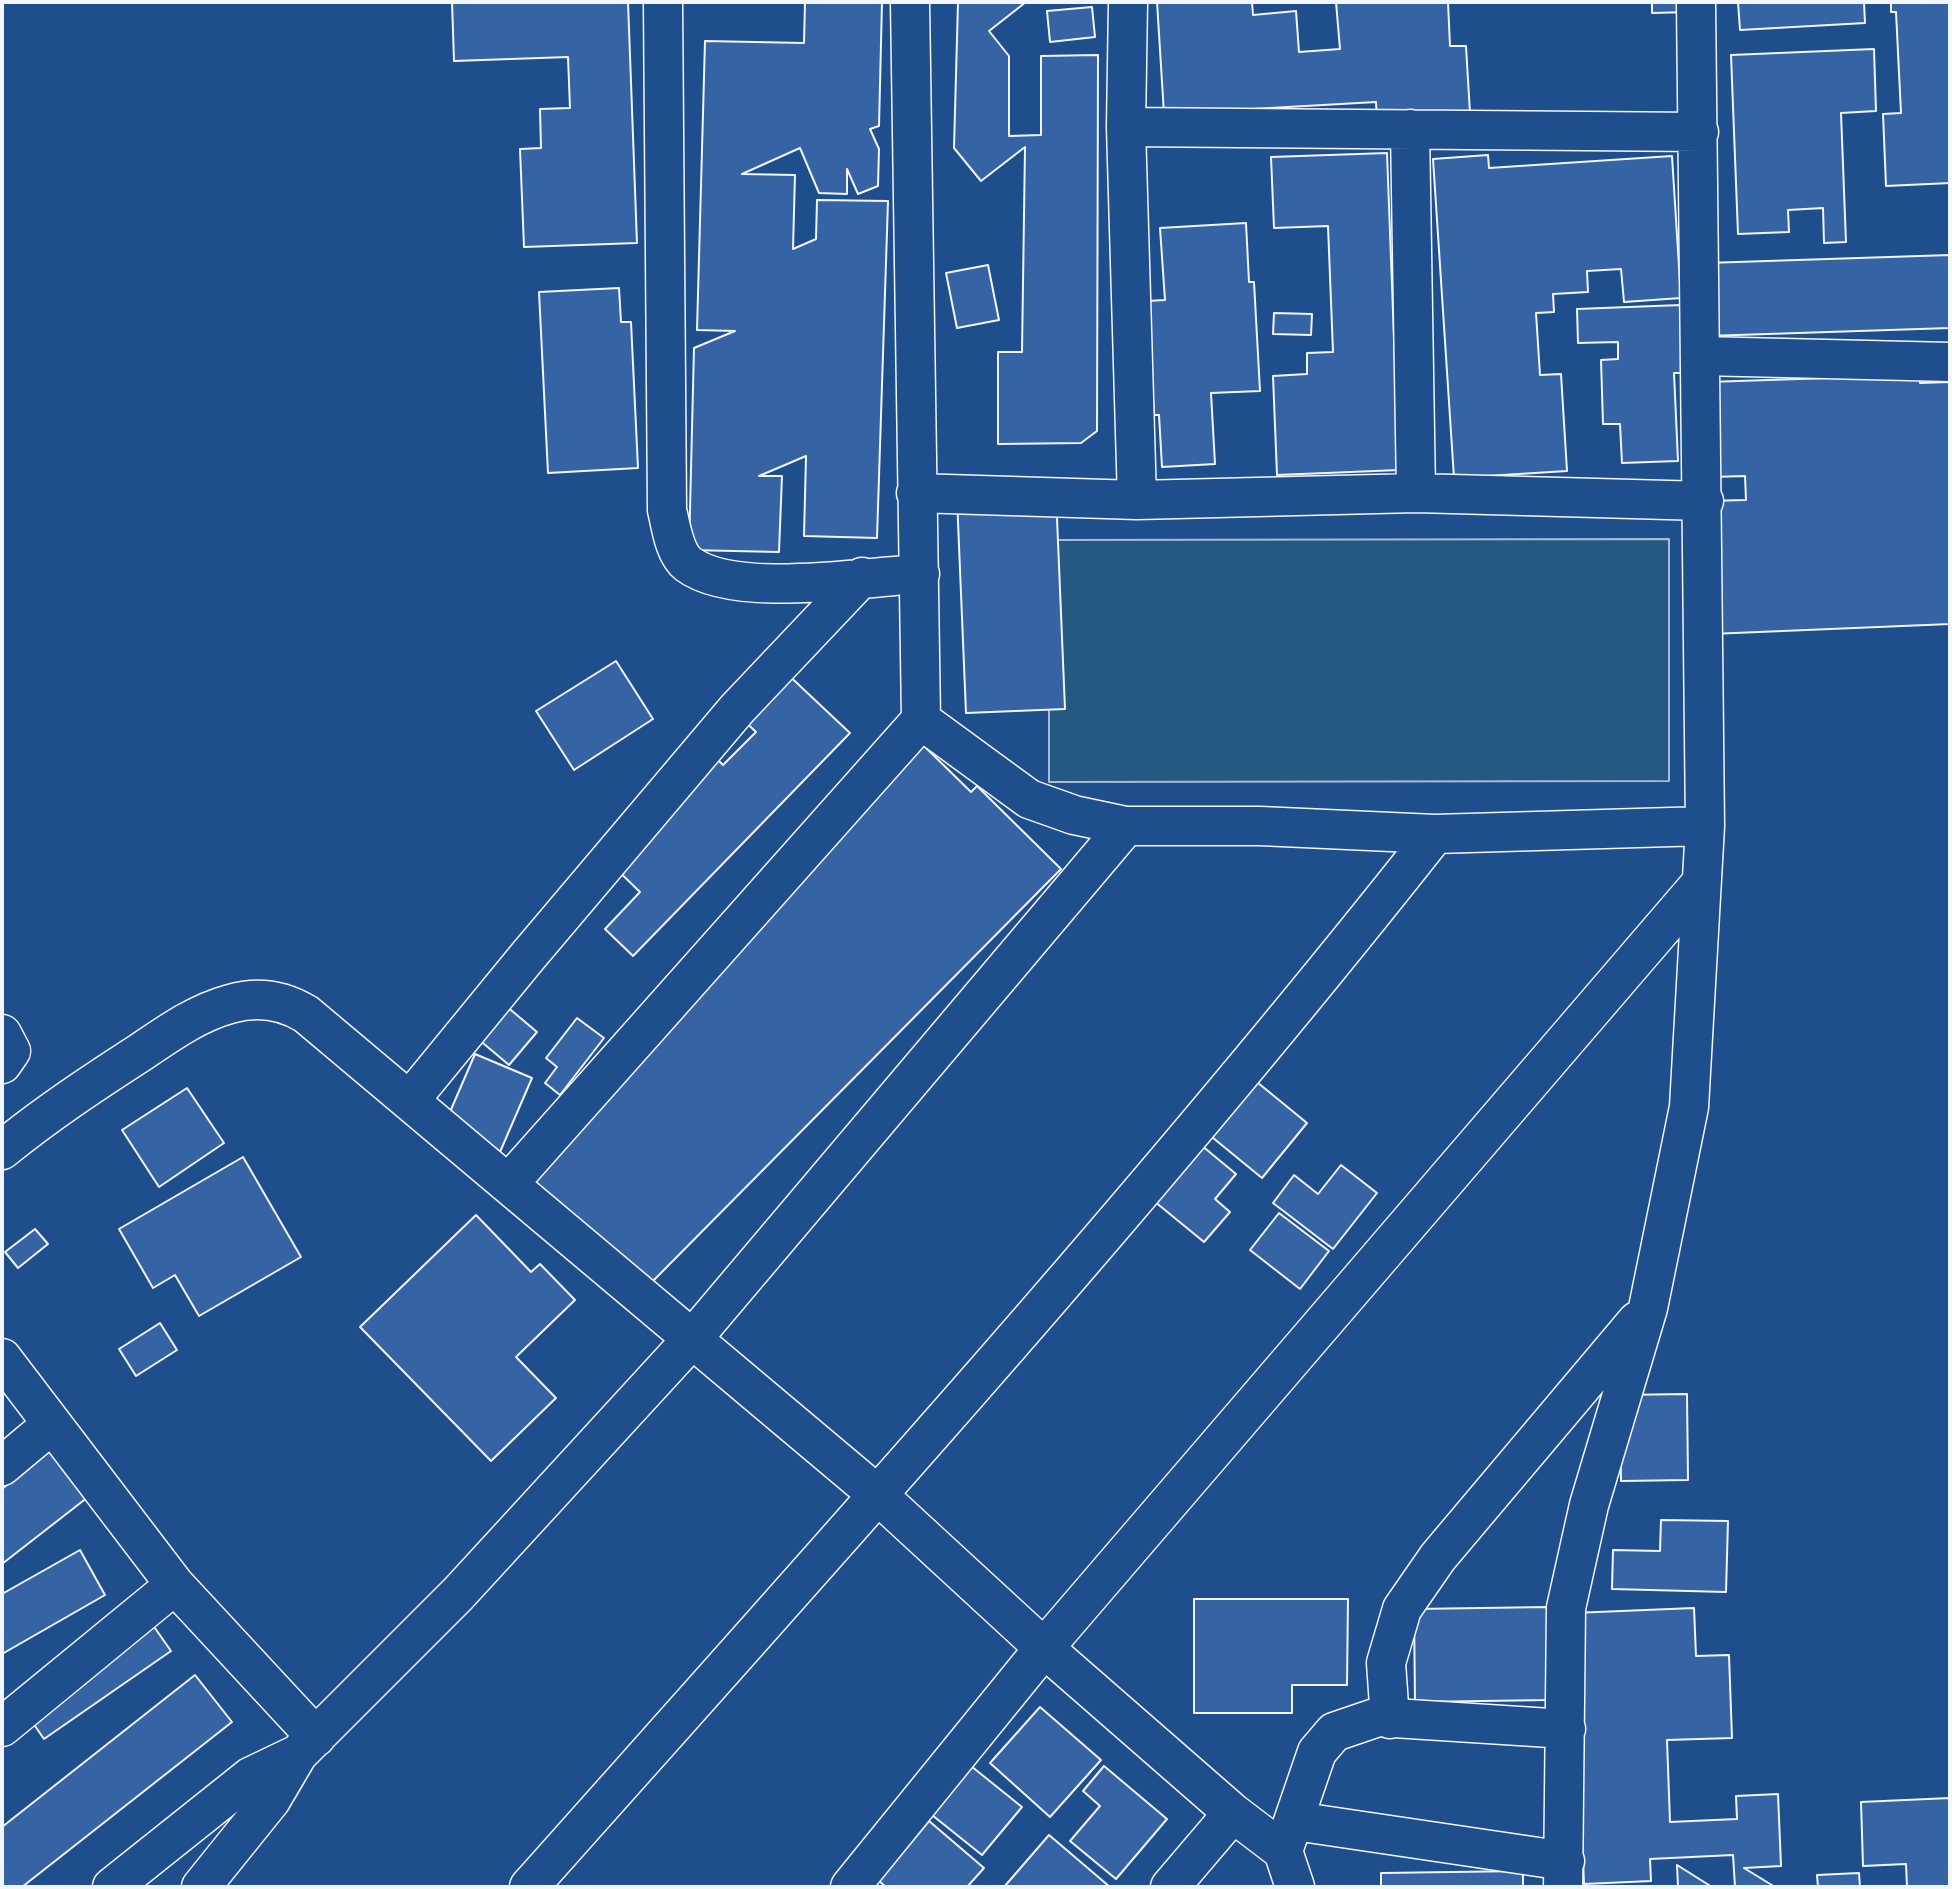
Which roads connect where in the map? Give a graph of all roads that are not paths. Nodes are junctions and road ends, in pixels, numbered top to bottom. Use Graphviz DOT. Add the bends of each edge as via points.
graph roads {
  1 [pos="663,2"];
  2 [pos="910,2"];
  3 [pos="1128,2"];
  4 [pos="1696,2"];
  5 [pos="1126,127"];
  6 [pos="1410,129"];
  7 [pos="1699,132"];
  8 [pos="1701,356"];
  9 [pos="1950,362"];
  10 [pos="915,493"];
  11 [pos="1416,493"];
  12 [pos="1137,500"];
  13 [pos="1704,501"];
  14 [pos="920,574"];
  15 [pos="862,577"];
  16 [pos="921,720"];
  17 [pos="1126,826"];
  18 [pos="1705,826"];
  19 [pos="1435,834"];
  20 [pos="1701,883"];
  21 [pos="2,1034"];
  22 [pos="2,1065"];
  23 [pos="410,1100"];
  24 [pos="2,1150"];
  25 [pos="509,1183"];
  26 [pos="1648,1308"];
  27 [pos="693,1338"];
  28 [pos="2,1358"];
  29 [pos="51,1425"];
  30 [pos="2,1466"];
  31 [pos="879,1496"];
  32 [pos="175,1585"];
  33 [pos="1044,1648"];
  34 [pos="1390,1719"];
  35 [pos="2,1727"];
  36 [pos="1566,1730"];
  37 [pos="307,1746"];
  38 [pos="1233,1812"];
  39 [pos="1291,1866"];
  40 [pos="1564,1874"];
  41 [pos="111,1887"];
  42 [pos="201,1887"];
  43 [pos="529,1887"];
  44 [pos="850,1887"];
  45 [pos="1170,1887"];
  1 -- 15 [label="street" via="667,510 673,538 686,562 715,578 756,584"];
  2 -- 10 [label="street"];
  3 -- 5 [label="street"];
  4 -- 7 [label="street"];
  5 -- 6 [label="street"];
  5 -- 12 [label="street"];
  6 -- 7 [label="street"];
  6 -- 11 [label="street"];
  7 -- 8 [label="street"];
  8 -- 9 [label="street"];
  8 -- 13 [label="street"];
  10 -- 12 [label="street"];
  10 -- 14 [label="street"];
  11 -- 12 [label="street"];
  11 -- 13 [label="street"];
  13 -- 18 [label="street"];
  14 -- 15 [label="street"];
  14 -- 16 [label="street"];
  15 -- 23 [label="street" via="737,709"];
  16 -- 17 [label="street" via="1029,799"];
  16 -- 25 [label="street"];
  17 -- 19 [label="street"];
  17 -- 27 [label="street"];
  18 -- 19 [label="street"];
  18 -- 20 [label="street"];
  19 -- 31 [label="street" via="1294,1012"];
  20 -- 26 [label="street" via="1689,1107"];
  20 -- 33 [label="street"];
  21 -- 22 [label="street" via="11,1051"];
  23 -- 24 [label="street" via="286,1002 232,1003 193,1018 51,1110"];
  23 -- 25 [label="street"];
  25 -- 27 [label="street"];
  26 -- 34 [label="street" via="1438,1557 1402,1609 1386,1663"];
  26 -- 36 [label="street" via="1589,1505 1566,1608"];
  27 -- 31 [label="street"];
  27 -- 37 [label="street" via="458,1594"];
  28 -- 29 [label="street"];
  29 -- 30 [label="street"];
  29 -- 32 [label="street"];
  31 -- 33 [label="street"];
  31 -- 43 [label="street"];
  32 -- 35 [label="street"];
  32 -- 37 [label="street"];
  33 -- 38 [label="street"];
  33 -- 44 [label="street"];
  34 -- 36 [label="street"];
  34 -- 39 [label="street" via="1378,1717 1334,1732 1317,1752"];
  36 -- 40 [label="street"];
  37 -- 41 [label="street" via="250,1777"];
  37 -- 42 [label="street" via="271,1800"];
  38 -- 39 [label="street"];
  38 -- 45 [label="street"];
  39 -- 40 [label="street"];
}
